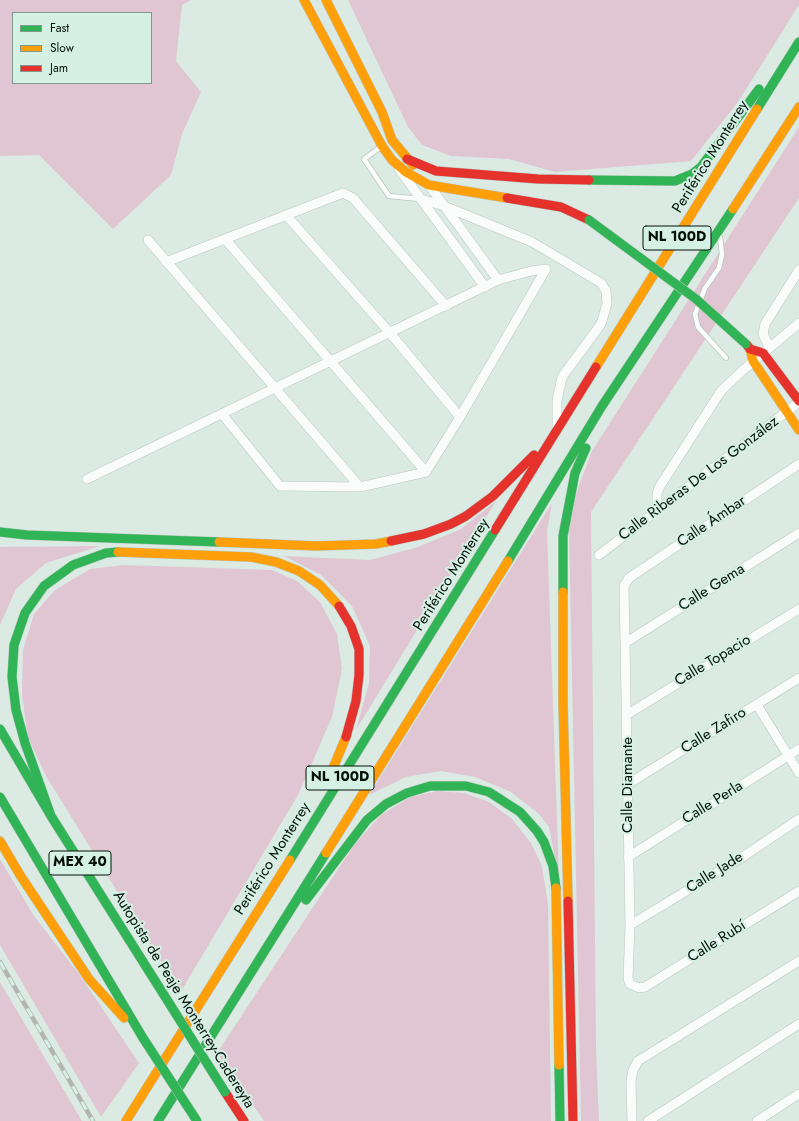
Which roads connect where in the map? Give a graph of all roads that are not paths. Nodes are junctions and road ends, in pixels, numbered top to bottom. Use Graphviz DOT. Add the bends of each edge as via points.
graph roads {
  1 [pos="304,0"];
  2 [pos="322,8"];
  3 [pos="799,37"];
  4 [pos="799,42"];
  5 [pos="799,107"];
  6 [pos="392,140"];
  7 [pos="382,146"];
  8 [pos="408,159"];
  9 [pos="392,160"];
  10 [pos="429,185"];
  11 [pos="440,188"];
  12 [pos="421,199"];
  13 [pos="444,206"];
  14 [pos="286,214"];
  15 [pos="720,231"];
  16 [pos="225,239"];
  17 [pos="148,240"];
  18 [pos="166,262"];
  19 [pos="799,270"];
  20 [pos="498,280"];
  21 [pos="485,287"];
  22 [pos="446,306"];
  23 [pos="799,323"];
  24 [pos="390,333"];
  25 [pos="748,346"];
  26 [pos="766,350"];
  27 [pos="726,358"];
  28 [pos="332,361"];
  29 [pos="753,361"];
  30 [pos="276,388"];
  31 [pos="799,402"];
  32 [pos="602,406"];
  33 [pos="788,411"];
  34 [pos="222,414"];
  35 [pos="460,417"];
  36 [pos="799,430"];
  37 [pos="556,432"];
  38 [pos="799,464"];
  39 [pos="426,472"];
  40 [pos="87,479"];
  41 [pos="360,487"];
  42 [pos="657,511"];
  43 [pos="0,532"];
  44 [pos="799,533"];
  45 [pos="599,555"];
  46 [pos="626,582"];
  47 [pos="799,608"];
  48 [pos="625,643"];
  49 [pos="799,678"];
  50 [pos="757,705"];
  51 [pos="628,714"];
  52 [pos="0,729"];
  53 [pos="799,749"];
  54 [pos="788,756"];
  55 [pos="799,773"];
  56 [pos="628,784"];
  57 [pos="0,797"];
  58 [pos="51,816"];
  59 [pos="799,819"];
  60 [pos="0,841"];
  61 [pos="299,843"];
  62 [pos="628,857"];
  63 [pos="799,891"];
  64 [pos="281,925"];
  65 [pos="630,925"];
  66 [pos="799,961"];
  67 [pos="633,987"];
  68 [pos="799,1024"];
  69 [pos="137,1029"];
  70 [pos="145,1090"];
  71 [pos="799,1094"];
  72 [pos="115,1121"];
  73 [pos="126,1121"];
  74 [pos="158,1121"];
  75 [pos="197,1121"];
  76 [pos="244,1121"];
  77 [pos="560,1121"];
  78 [pos="573,1121"];
  79 [pos="632,1121"];
  80 [pos="648,1121"];
  81 [pos="757,1121"];
  1 -- 2 [label="main road"];
  2 -- 6 [label="main road" via="382,112"];
  2 -- 7 [label="main road"];
  3 -- 8 [label="main road" via="701,167 675,181 538,179 464,174 436,171"];
  4 -- 37 [label="main road, Periférico Monterrey / NL 100D"];
  5 -- 15 [label="main road, NL 100D"];
  6 -- 7 [label="main road"];
  6 -- 8 [label="main road"];
  7 -- 9 [label="main road"];
  7 -- 12 [label="lane" via="364,159 389,196"];
  8 -- 11 [label="main road" via="417,170"];
  9 -- 10 [label="main road" via="406,172"];
  9 -- 12 [label="street"];
  10 -- 11 [label="main road"];
  10 -- 13 [label="street"];
  11 -- 25 [label="main road, bridge" via="561,207 589,220 696,299"];
  12 -- 13 [label="street"];
  12 -- 21 [label="street"];
  13 -- 20 [label="street"];
  13 -- 37 [label="street" via="532,242 601,283 606,291 607,304 601,324 562,377 557,401"];
  14 -- 16 [label="street"];
  14 -- 22 [label="street" via="344,192"];
  14 -- 24 [label="street"];
  15 -- 27 [label="lane" via="722,254 719,268 705,288 695,314 698,327"];
  15 -- 32 [label="main road, NL 100D"];
  16 -- 18 [label="street"];
  16 -- 28 [label="street"];
  17 -- 18 [label="street"];
  18 -- 30 [label="street"];
  19 -- 26 [label="street" via="765,324 763,334"];
  20 -- 21 [label="street"];
  20 -- 35 [label="street" via="531,271 546,270"];
  21 -- 22 [label="street"];
  22 -- 24 [label="street"];
  23 -- 26 [label="street"];
  24 -- 28 [label="street"];
  24 -- 35 [label="street"];
  25 -- 26 [label="main road"];
  25 -- 29 [label="main road"];
  26 -- 29 [label="street"];
  26 -- 31 [label="main road"];
  28 -- 30 [label="street"];
  28 -- 39 [label="street"];
  29 -- 33 [label="main road"];
  29 -- 42 [label="street" via="728,383 714,400 660,486 657,493"];
  30 -- 34 [label="street"];
  30 -- 41 [label="street"];
  31 -- 33 [label="street, Calle Riberas De Los González"];
  32 -- 64 [label="main road, NL 100D" via="447,661"];
  32 -- 78 [label="main road" via="575,473 563,536 563,702"];
  33 -- 36 [label="main road"];
  33 -- 42 [label="street, Calle Riberas De Los González"];
  34 -- 40 [label="street"];
  34 -- 41 [label="street" via="280,486"];
  35 -- 39 [label="street"];
  37 -- 43 [label="main road" via="480,507 452,524 394,541 359,546 317,546"];
  37 -- 61 [label="main road, Periférico Monterrey / NL 100D" via="440,622"];
  38 -- 46 [label="street, Calle Ámbar"];
  39 -- 41 [label="street"];
  42 -- 45 [label="street, Calle Riberas De Los González"];
  44 -- 48 [label="street, Calle Gema"];
  46 -- 48 [label="street, Calle Diamante"];
  47 -- 51 [label="street, Calle Topacio"];
  48 -- 51 [label="street, Calle Diamante"];
  49 -- 50 [label="street, Calle Zafiro"];
  50 -- 54 [label="street"];
  50 -- 56 [label="street, Calle Zafiro"];
  51 -- 56 [label="street, Calle Diamante"];
  52 -- 58 [label="main road, Autopista de Peaje Monterrey-Cadereyta / MEX 40"];
  53 -- 54 [label="street, Calle Perla"];
  54 -- 55 [label="street"];
  54 -- 62 [label="street, Calle Perla"];
  56 -- 62 [label="street, Calle Diamante"];
  57 -- 69 [label="main road, MEX 40"];
  58 -- 61 [label="main road" via="20,727 13,693 12,661 16,634 24,613 37,594 68,568 106,553 251,557 276,562 299,571 320,585 338,604 359,650 356,701 351,724"];
  58 -- 76 [label="main road, Autopista de Peaje Monterrey-Cadereyta / MEX 40, bridge"];
  59 -- 65 [label="street, Calle Jade" via="741,858"];
  60 -- 69 [label="main road" via="20,876 89,979 110,1004"];
  61 -- 70 [label="main road, Periférico Monterrey / NL 100D"];
  62 -- 65 [label="street, Calle Diamante"];
  63 -- 67 [label="street, Calle Rubí" via="645,987"];
  64 -- 74 [label="main road, NL 100D"];
  64 -- 77 [label="main road" via="323,880 367,820 396,798 430,786 454,785 478,788 511,805 529,821 544,842 556,878"];
  65 -- 67 [label="street, Calle Diamante" via="628,978"];
  66 -- 79 [label="street" via="638,1061 631,1081"];
  68 -- 80 [label="street"];
  69 -- 75 [label="main road, MEX 40, bridge"];
  70 -- 72 [label="main road"];
  70 -- 73 [label="main road, Periférico Monterrey / NL 100D"];
  71 -- 81 [label="street"];
}
